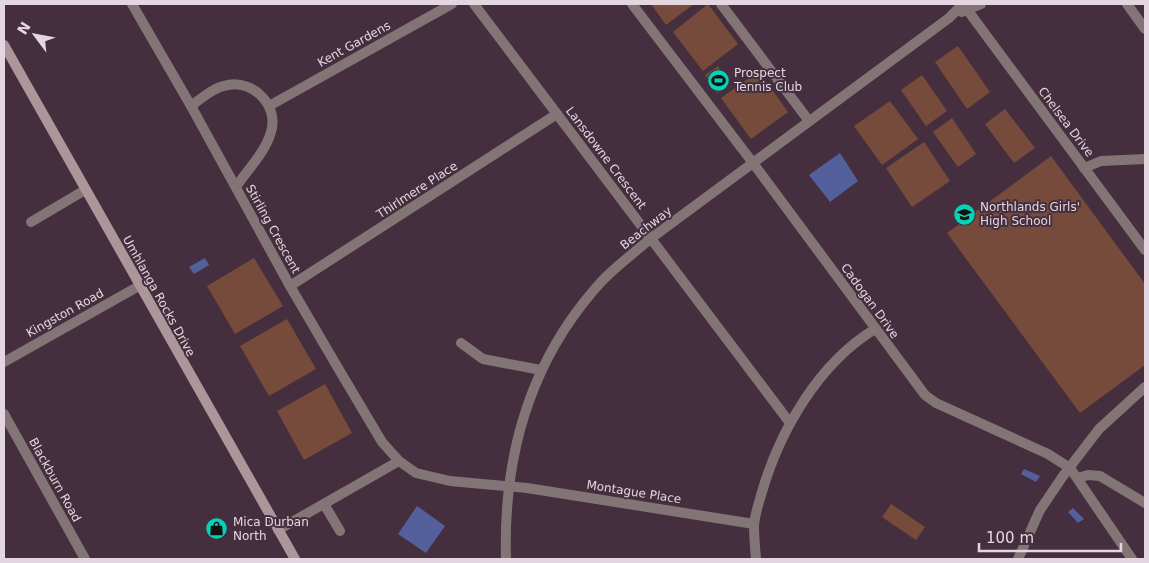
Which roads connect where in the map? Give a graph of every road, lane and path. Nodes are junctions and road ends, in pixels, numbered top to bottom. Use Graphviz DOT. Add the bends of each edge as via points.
graph roads {
  1 [pos="132,4"];
  2 [pos="452,4"];
  3 [pos="474,4"];
  4 [pos="632,4"];
  5 [pos="721,4"];
  6 [pos="981,4"];
  7 [pos="1127,4"];
  8 [pos="964,6"];
  9 [pos="1145,28"];
  10 [pos="4,45"];
  11 [pos="191,106"];
  12 [pos="269,106"];
  13 [pos="557,114"];
  14 [pos="809,121"];
  15 [pos="1145,159"];
  16 [pos="753,163"];
  17 [pos="1084,168"];
  18 [pos="236,187"];
  19 [pos="86,190"];
  20 [pos="31,222"];
  21 [pos="650,239"];
  22 [pos="1145,250"];
  23 [pos="139,286"];
  24 [pos="290,286"];
  25 [pos="875,329"];
  26 [pos="461,343"];
  27 [pos="4,362"];
  28 [pos="541,370"];
  29 [pos="1145,387"];
  30 [pos="4,414"];
  31 [pos="790,423"];
  32 [pos="399,461"];
  33 [pos="1070,468"];
  34 [pos="1078,478"];
  35 [pos="510,486"];
  36 [pos="1145,503"];
  37 [pos="324,504"];
  38 [pos="754,524"];
  39 [pos="278,530"];
  40 [pos="340,531"];
  41 [pos="85,559"];
  42 [pos="295,559"];
  43 [pos="506,559"];
  44 [pos="756,559"];
  45 [pos="1018,559"];
  46 [pos="1132,559"];
  1 -- 11 [label="street, Stirling Crescent"];
  2 -- 12 [label="street, Kent Gardens"];
  3 -- 13 [label="street, Lansdowne Crescent"];
  4 -- 16 [label="street, Cadogan Drive"];
  5 -- 14 [label="street"];
  6 -- 8 [label="street, Beachway"];
  7 -- 9 [label="street"];
  8 -- 14 [label="street, Beachway"];
  8 -- 17 [label="street, Chelsea Drive"];
  10 -- 19 [label="main road, Umhlanga Rocks Drive"];
  11 -- 12 [label="street" via="227,85 252,89"];
  11 -- 18 [label="street, Stirling Crescent"];
  12 -- 18 [label="street" via="273,120 271,132"];
  13 -- 21 [label="street, Lansdowne Crescent"];
  13 -- 24 [label="street, Thirlmere Place"];
  14 -- 16 [label="street, Beachway"];
  15 -- 17 [label="street" via="1100,161"];
  16 -- 21 [label="street, Beachway"];
  16 -- 25 [label="street, Cadogan Drive"];
  17 -- 22 [label="street, Chelsea Drive"];
  18 -- 24 [label="street, Stirling Crescent"];
  19 -- 20 [label="street"];
  19 -- 23 [label="main road, Umhlanga Rocks Drive"];
  21 -- 28 [label="street, Beachway" via="614,269 583,303"];
  21 -- 31 [label="street, Lansdowne Crescent"];
  23 -- 27 [label="street, Kingston Road"];
  23 -- 39 [label="main road, Umhlanga Rocks Drive"];
  24 -- 32 [label="street, Stirling Crescent" via="382,442"];
  25 -- 31 [label="street" via="836,360"];
  25 -- 33 [label="street, Cadogan Drive" via="918,387 936,403 1048,454"];
  26 -- 28 [label="street" via="484,359"];
  28 -- 35 [label="street, Beachway" via="522,425"];
  29 -- 33 [label="street" via="1099,429"];
  30 -- 41 [label="street, Blackburn Road"];
  31 -- 38 [label="street" via="766,480"];
  32 -- 35 [label="street, Stirling Crescent" via="416,473 436,478"];
  32 -- 37 [label="street"];
  33 -- 34 [label="street, Cadogan Drive"];
  33 -- 45 [label="street" via="1040,510"];
  34 -- 36 [label="street" via="1100,476"];
  34 -- 46 [label="street, Cadogan Drive"];
  35 -- 38 [label="street, Montague Place"];
  35 -- 43 [label="street, Beachway"];
  37 -- 39 [label="street"];
  37 -- 40 [label="street"];
  38 -- 44 [label="street"];
  39 -- 42 [label="main road, Umhlanga Rocks Drive"];
}
